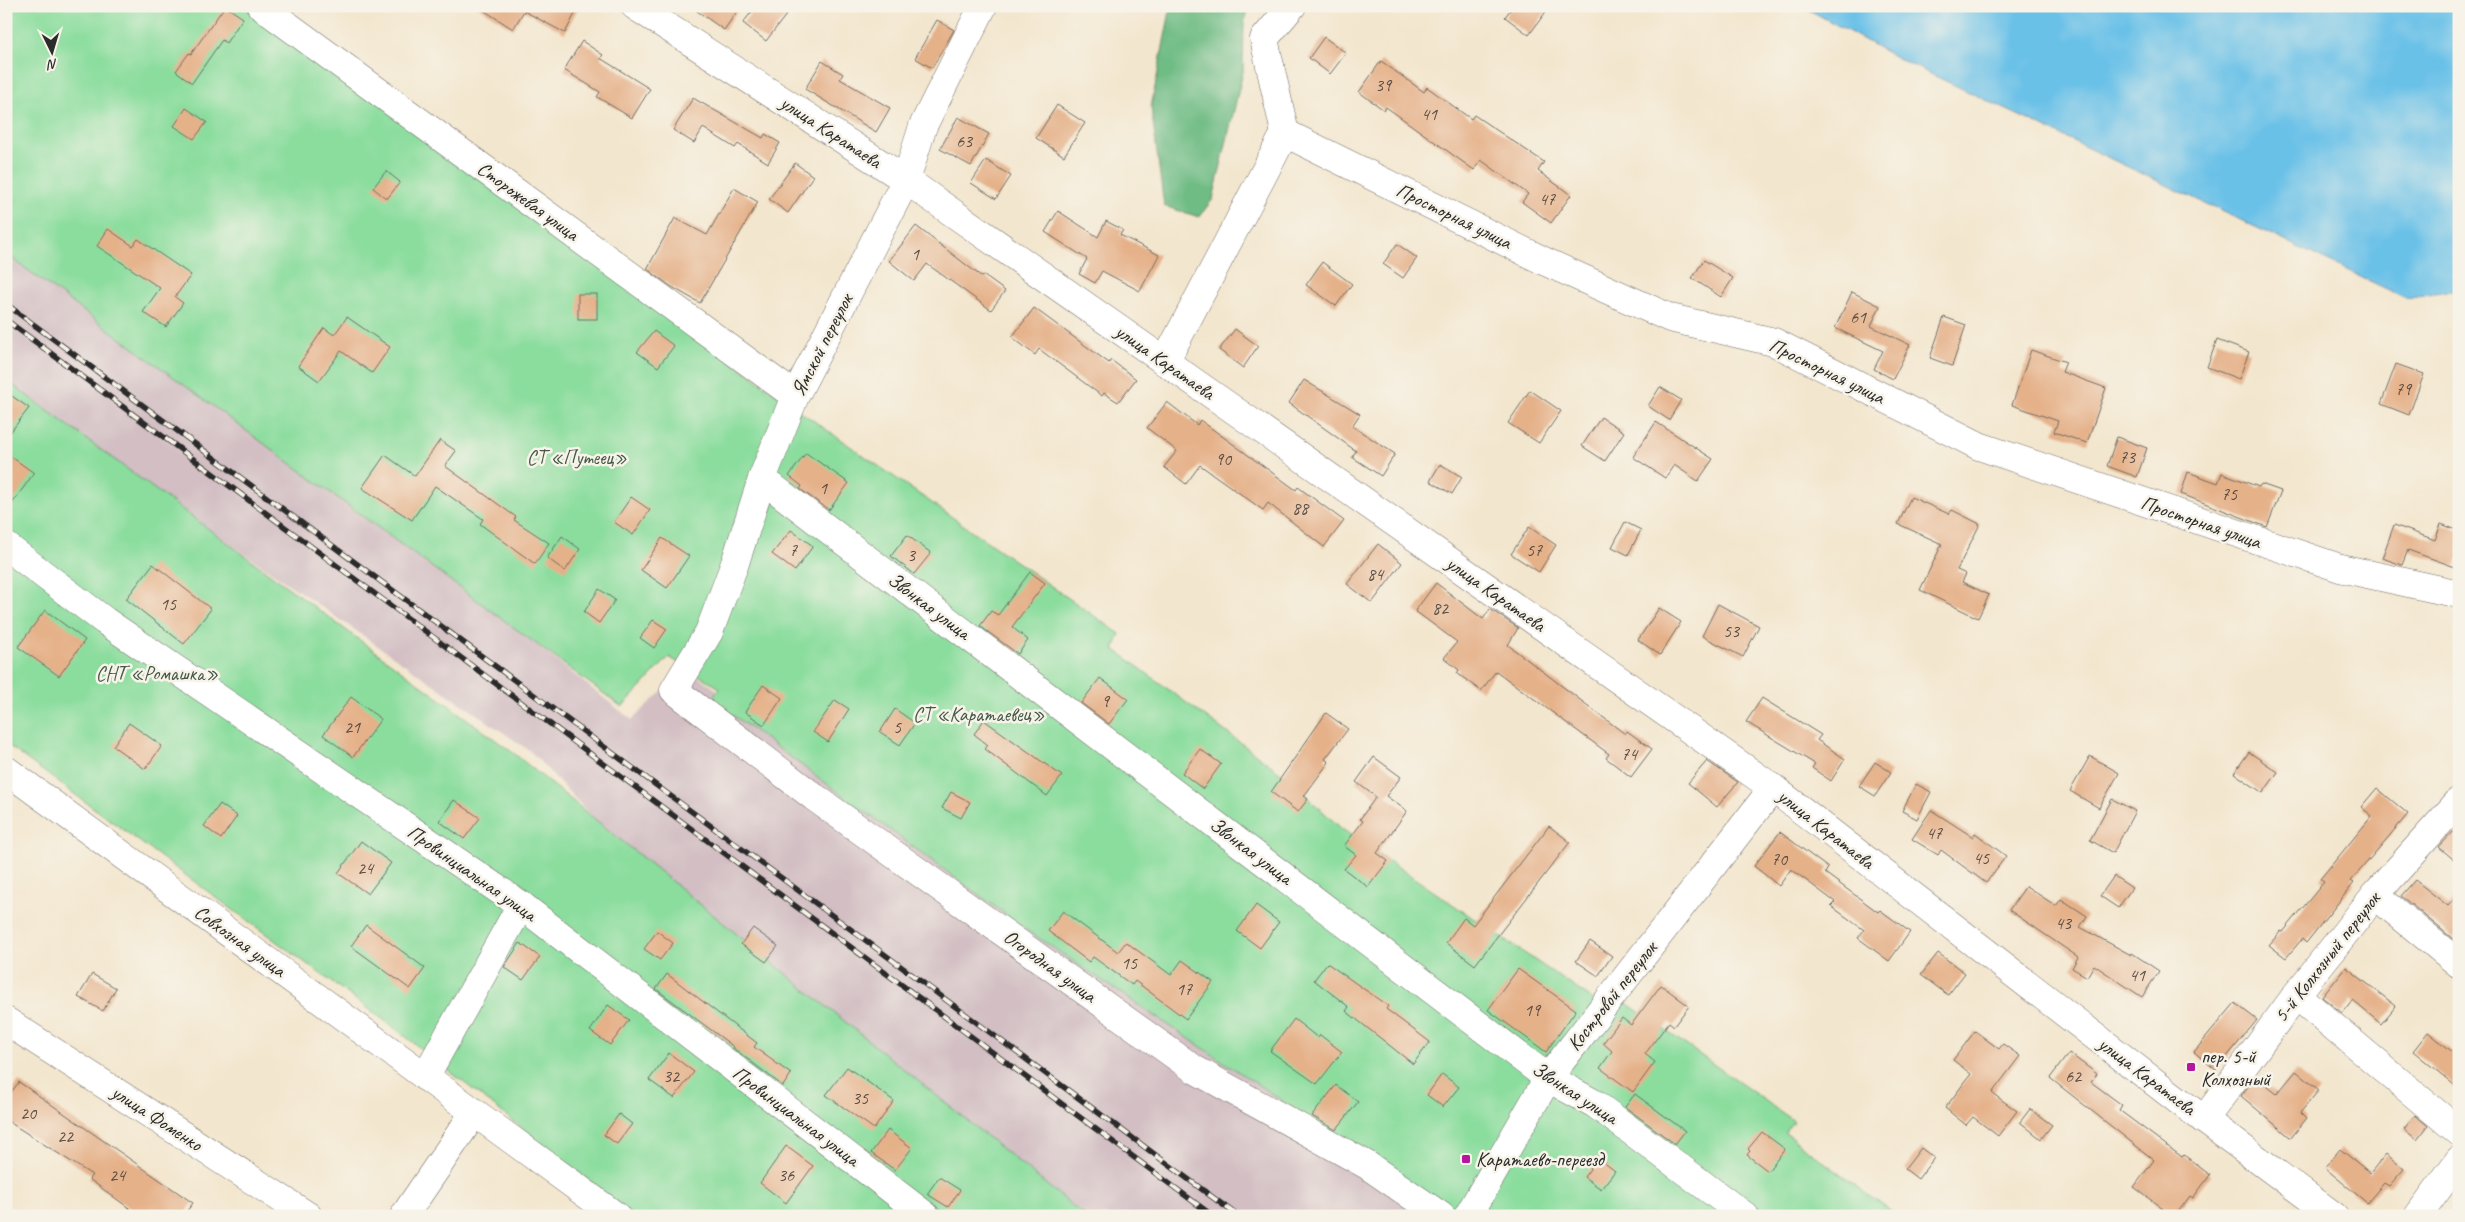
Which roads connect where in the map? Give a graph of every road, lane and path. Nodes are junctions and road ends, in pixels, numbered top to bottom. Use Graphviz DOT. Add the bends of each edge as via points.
graph roads {
  1 [pos="261,6"];
  2 [pos="635,6"];
  3 [pos="983,6"];
  4 [pos="1292,6"];
  5 [pos="1286,133"];
  6 [pos="906,180"];
  7 [pos="1165,362"];
  8 [pos="795,396"];
  9 [pos="762,479"];
  10 [pos="6,546"];
  11 [pos="2459,594"];
  12 [pos="674,690"];
  13 [pos="6,770"];
  14 [pos="1773,788"];
  15 [pos="2459,801"];
  16 [pos="2375,895"];
  17 [pos="521,905"];
  18 [pos="2459,964"];
  19 [pos="2296,995"];
  20 [pos="6,1021"];
  21 [pos="424,1077"];
  22 [pos="1548,1078"];
  23 [pos="474,1113"];
  24 [pos="2204,1120"];
  25 [pos="2459,1132"];
  26 [pos="2459,1160"];
  27 [pos="308,1216"];
  28 [pos="404,1216"];
  29 [pos="616,1216"];
  30 [pos="926,1216"];
  31 [pos="1441,1216"];
  32 [pos="1468,1216"];
  33 [pos="1745,1216"];
  34 [pos="2334,1216"];
  35 [pos="2418,1216"];
  1 -- 8 [label="street, Сторожевая улица"];
  2 -- 6 [label="street, улица Каратаева"];
  3 -- 6 [label="street, Ямской переулок" via="923,126"];
  4 -- 5 [label="street" via="1264,39"];
  5 -- 7 [label="street"];
  5 -- 11 [label="street, Просторная улица" via="1546,262 1670,318 1774,342 1979,446 2340,568"];
  6 -- 7 [label="street, улица Каратаева"];
  6 -- 8 [label="street, Ямской переулок"];
  7 -- 14 [label="street, улица Каратаева"];
  8 -- 9 [label="street, Ямской переулок"];
  9 -- 12 [label="street, Ямской переулок" via="709,632"];
  9 -- 22 [label="street, Звонкая улица"];
  10 -- 17 [label="street, Провинциальная улица" via="105,621"];
  12 -- 31 [label="street, Огородная улица" via="814,797 1194,1069 1367,1165"];
  13 -- 21 [label="street, Совхозная улица"];
  14 -- 22 [label="street, Костровой переулок"];
  14 -- 24 [label="street, улица Каратаева"];
  15 -- 16 [label="street, 5-й Колхозный переулок"];
  16 -- 18 [label="street"];
  16 -- 19 [label="street, 5-й Колхозный переулок"];
  17 -- 21 [label="street"];
  17 -- 30 [label="street, Провинциальная улица"];
  19 -- 24 [label="street, 5-й Колхозный переулок"];
  19 -- 25 [label="street"];
  20 -- 27 [label="street, улица Фоменко"];
  21 -- 23 [label="street, Совхозная улица"];
  22 -- 32 [label="street, Костровой переулок"];
  22 -- 33 [label="street, Звонкая улица" via="1595,1104"];
  23 -- 28 [label="street"];
  23 -- 29 [label="street, Совхозная улица"];
  24 -- 34 [label="street, улица Каратаева"];
  26 -- 35 [label="street"];
}
